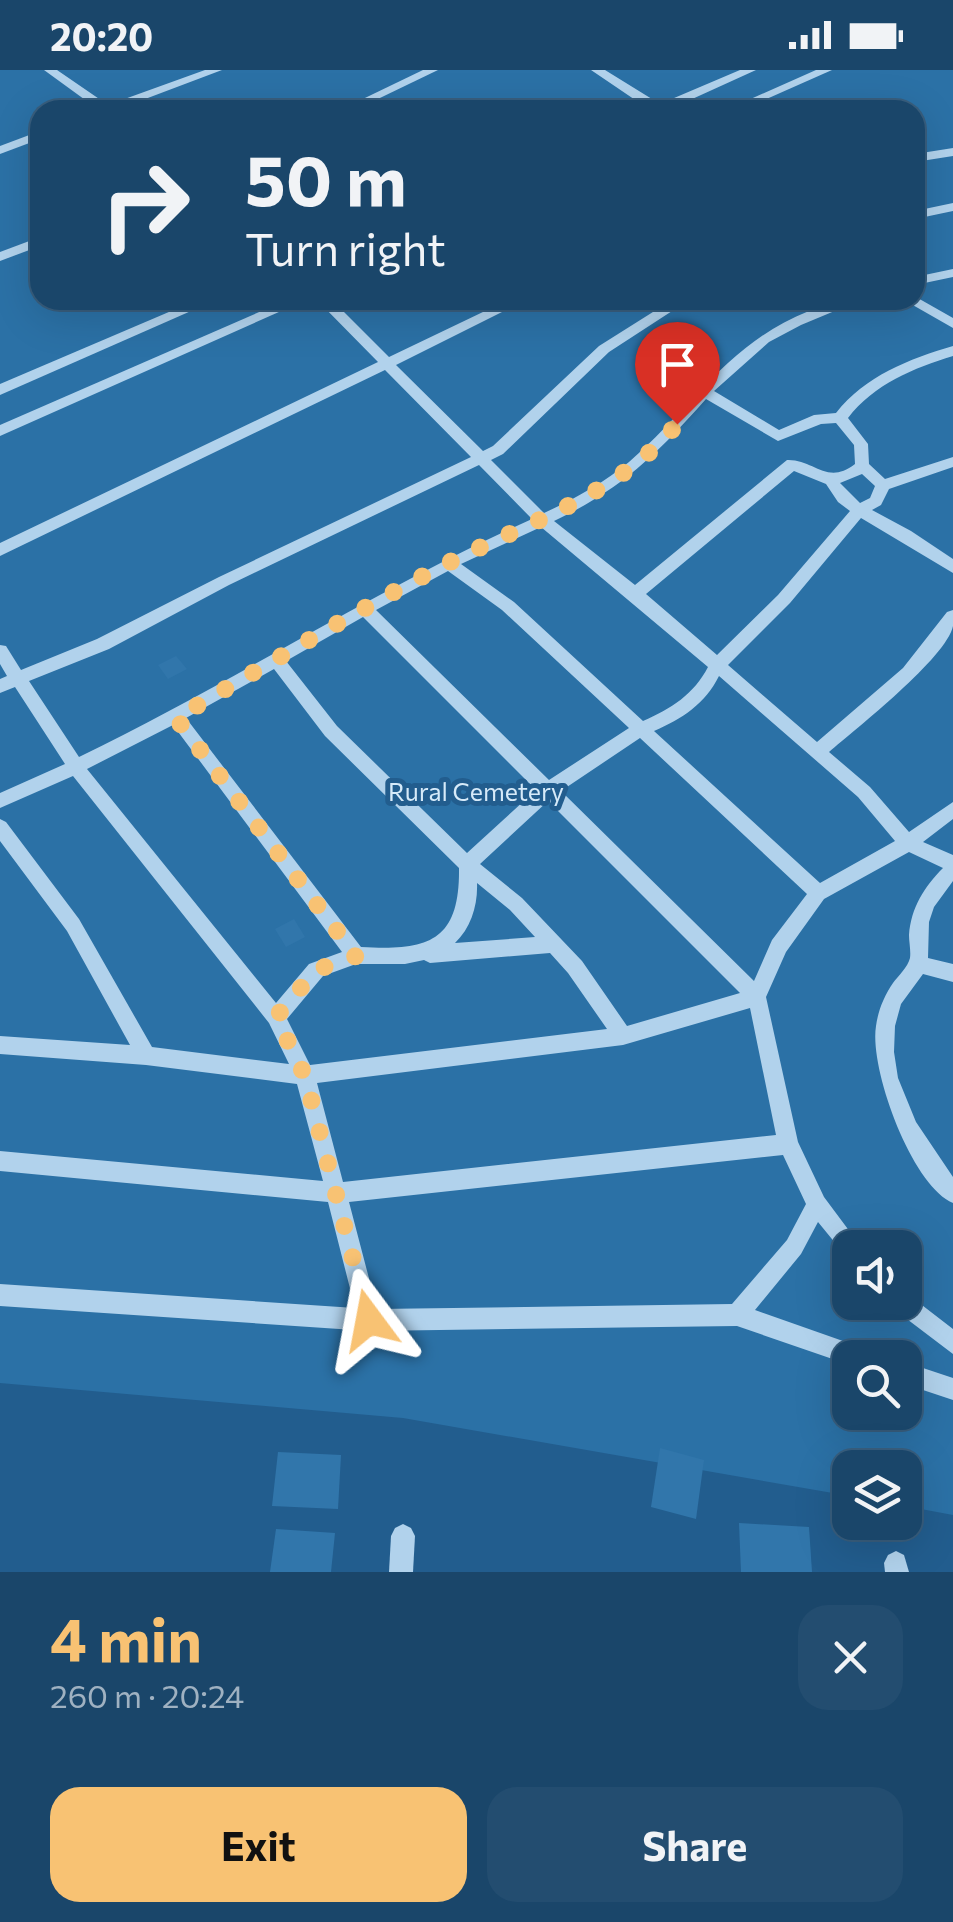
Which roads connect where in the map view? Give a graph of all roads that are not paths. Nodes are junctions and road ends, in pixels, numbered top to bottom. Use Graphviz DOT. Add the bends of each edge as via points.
graph roads {
  1 [pos="50,70"];
  2 [pos="216,70"];
  3 [pos="432,70"];
  4 [pos="597,70"];
  5 [pos="750,70"];
  6 [pos="826,70"];
  7 [pos="92,100"];
  8 [pos="134,100"];
  9 [pos="368,100"];
  10 [pos="644,100"];
  11 [pos="682,100"];
  12 [pos="756,100"];
  13 [pos="30,139"];
  14 [pos="0,150"];
  15 [pos="953,152"];
  16 [pos="925,156"];
  17 [pos="953,207"];
  18 [pos="925,213"];
  19 [pos="30,245"];
  20 [pos="0,257"];
  21 [pos="953,274"];
  22 [pos="925,279"];
  23 [pos="925,308"];
  24 [pos="186,310"];
  25 [pos="276,310"];
  26 [pos="333,310"];
  27 [pos="498,310"];
  28 [pos="666,310"];
  29 [pos="831,310"];
  30 [pos="953,324"];
  31 [pos="953,351"];
  32 [pos="384,364"];
  33 [pos="0,390"];
  34 [pos="704,392"];
  35 [pos="840,418"];
  36 [pos="0,431"];
  37 [pos="778,436"];
  38 [pos="479,458"];
  39 [pos="953,462"];
  40 [pos="792,464"];
  41 [pos="862,466"];
  42 [pos="831,480"];
  43 [pos="882,485"];
  44 [pos="859,511"];
  45 [pos="541,519"];
  46 [pos="0,550"];
  47 [pos="448,563"];
  48 [pos="953,567"];
  49 [pos="634,594"];
  50 [pos="366,610"];
  51 [pos="953,616"];
  52 [pos="0,651"];
  53 [pos="276,660"];
  54 [pos="718,665"];
  55 [pos="9,682"];
  56 [pos="176,718"];
  57 [pos="639,730"];
  58 [pos="818,751"];
  59 [pos="77,769"];
  60 [pos="547,792"];
  61 [pos="0,801"];
  62 [pos="953,809"];
  63 [pos="0,827"];
  64 [pos="908,842"];
  65 [pos="468,864"];
  66 [pos="953,866"];
  67 [pos="818,893"];
  68 [pos="554,944"];
  69 [pos="428,954"];
  70 [pos="356,956"];
  71 [pos="919,964"];
  72 [pos="953,973"];
  73 [pos="758,997"];
  74 [pos="276,1017"];
  75 [pos="623,1036"];
  76 [pos="0,1045"];
  77 [pos="146,1056"];
  78 [pos="305,1076"];
  79 [pos="788,1144"];
  80 [pos="0,1161"];
  81 [pos="338,1193"];
  82 [pos="953,1193"];
  83 [pos="817,1204"];
  84 [pos="838,1230"];
  85 [pos="0,1295"];
  86 [pos="736,1315"];
  87 [pos="922,1318"];
  88 [pos="369,1320"];
  89 [pos="953,1344"];
  90 [pos="832,1348"];
  91 [pos="922,1379"];
  92 [pos="953,1389"];
  93 [pos="403,1536"];
  94 [pos="401,1572"];
  1 -- 7 [label="street"];
  2 -- 8 [label="street"];
  3 -- 9 [label="street"];
  4 -- 10 [label="street"];
  5 -- 11 [label="street"];
  6 -- 12 [label="street"];
  13 -- 14 [label="street"];
  15 -- 16 [label="street"];
  17 -- 18 [label="street"];
  19 -- 20 [label="street"];
  21 -- 22 [label="street"];
  23 -- 30 [label="street"];
  24 -- 33 [label="street"];
  25 -- 36 [label="street"];
  26 -- 32 [label="street"];
  27 -- 32 [label="street"];
  28 -- 38 [label="street" via="604,349 498,450"];
  29 -- 34 [label="street" via="765,338"];
  31 -- 35 [label="street" via="886,378 850,401"];
  32 -- 38 [label="street"];
  32 -- 46 [label="street"];
  34 -- 37 [label="street"];
  34 -- 45 [label="street" via="660,444 608,485"];
  35 -- 37 [label="street" via="819,418"];
  35 -- 41 [label="street" via="860,444"];
  37 -- 40 [label="street"];
  38 -- 45 [label="street"];
  38 -- 55 [label="street" via="103,644"];
  39 -- 43 [label="street"];
  40 -- 42 [label="street"];
  40 -- 49 [label="street"];
  41 -- 42 [label="street"];
  41 -- 43 [label="street"];
  42 -- 44 [label="street"];
  43 -- 44 [label="street" via="876,501"];
  44 -- 48 [label="street"];
  44 -- 54 [label="street"];
  45 -- 47 [label="street"];
  45 -- 49 [label="street"];
  47 -- 50 [label="street"];
  47 -- 57 [label="street" via="508,606"];
  49 -- 54 [label="street"];
  50 -- 53 [label="street"];
  50 -- 60 [label="street"];
  51 -- 58 [label="street" via="897,685"];
  52 -- 55 [label="street"];
  53 -- 56 [label="street"];
  53 -- 65 [label="street" via="331,732"];
  54 -- 57 [label="street" via="703,692"];
  54 -- 58 [label="street"];
  55 -- 59 [label="street"];
  56 -- 59 [label="street"];
  56 -- 70 [label="street"];
  57 -- 60 [label="street"];
  57 -- 67 [label="street"];
  58 -- 64 [label="street"];
  59 -- 61 [label="street"];
  59 -- 74 [label="street"];
  60 -- 65 [label="street"];
  60 -- 73 [label="street"];
  62 -- 64 [label="street"];
  63 -- 77 [label="street" via="73,925"];
  64 -- 66 [label="street"];
  64 -- 67 [label="street"];
  65 -- 68 [label="street"];
  65 -- 69 [label="street" via="470,892 454,935"];
  66 -- 71 [label="street" via="918,918"];
  67 -- 73 [label="street" via="779,946"];
  68 -- 69 [label="street"];
  68 -- 75 [label="street"];
  69 -- 70 [label="street"];
  70 -- 74 [label="street" via="316,970"];
  71 -- 72 [label="street"];
  71 -- 82 [label="street" via="892,1002 884,1036 901,1112 930,1168"];
  73 -- 75 [label="street"];
  73 -- 79 [label="street"];
  74 -- 78 [label="street"];
  75 -- 78 [label="street"];
  76 -- 77 [label="street"];
  77 -- 78 [label="street"];
  78 -- 81 [label="street"];
  79 -- 81 [label="street"];
  79 -- 83 [label="street"];
  80 -- 81 [label="street"];
  81 -- 88 [label="street"];
  83 -- 84 [label="street"];
  83 -- 86 [label="street" via="794,1247"];
  85 -- 88 [label="street"];
  86 -- 88 [label="street"];
  86 -- 90 [label="street"];
  87 -- 89 [label="street"];
  91 -- 92 [label="street"];
  93 -- 94 [label="street"];
}
